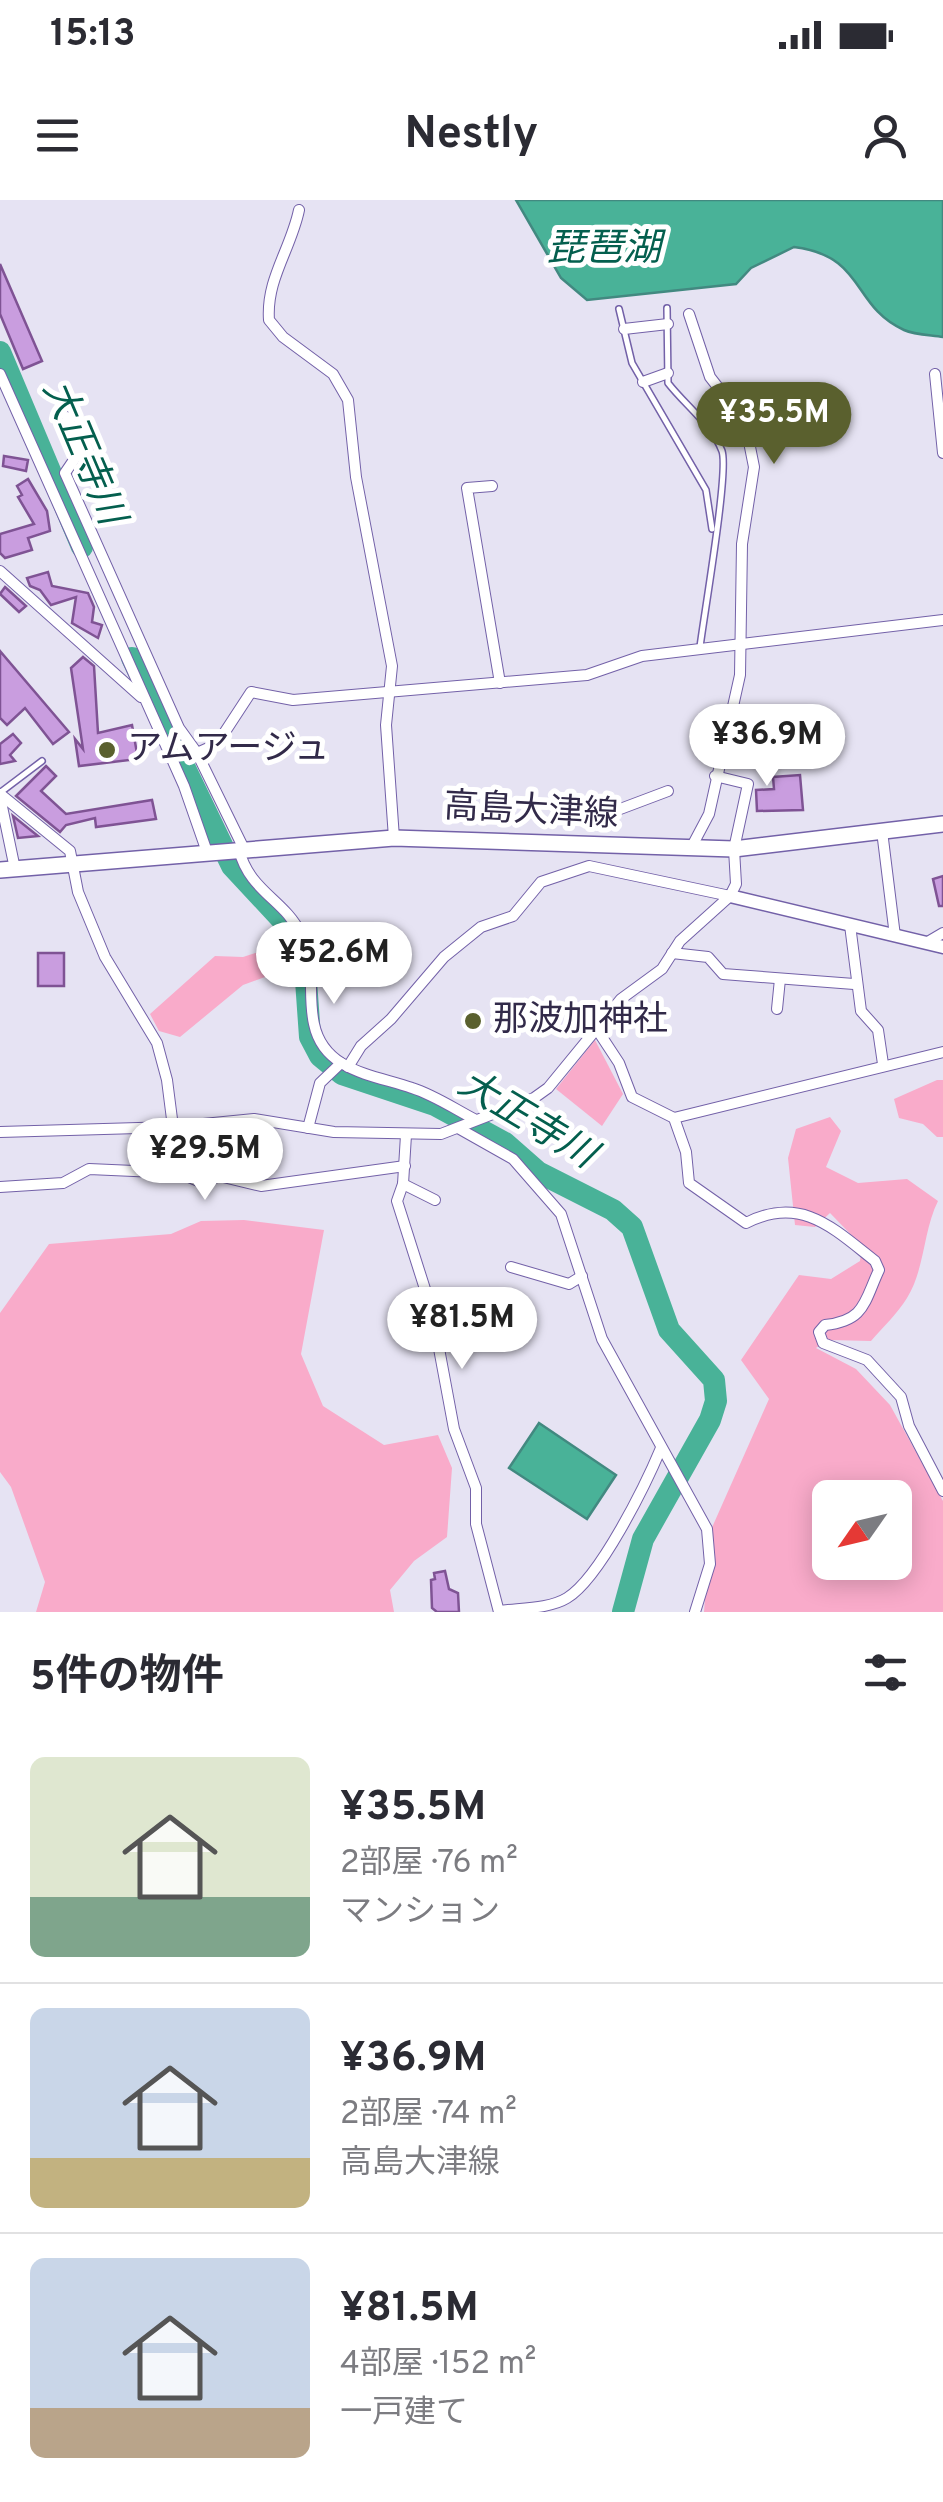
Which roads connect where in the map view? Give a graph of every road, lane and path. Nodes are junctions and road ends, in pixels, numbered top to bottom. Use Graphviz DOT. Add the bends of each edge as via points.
graph roads {
  1 [pos="299,210"];
  2 [pos="668,308"];
  3 [pos="619,309"];
  4 [pos="689,314"];
  5 [pos="668,324"];
  6 [pos="624,329"];
  7 [pos="668,372"];
  8 [pos="0,374"];
  9 [pos="935,374"];
  10 [pos="643,382"];
  11 [pos="67,417"];
  12 [pos="941,425"];
  13 [pos="943,453"];
  14 [pos="492,486"];
  15 [pos="713,535"];
  16 [pos="0,570"];
  17 [pos="943,620"];
  18 [pos="738,641"];
  19 [pos="700,647"];
  20 [pos="500,682"];
  21 [pos="390,692"];
  22 [pos="142,698"];
  23 [pos="197,753"];
  24 [pos="42,761"];
  25 [pos="715,776"];
  26 [pos="668,791"];
  27 [pos="0,795"];
  28 [pos="600,817"];
  29 [pos="943,824"];
  30 [pos="882,831"];
  31 [pos="394,838"];
  32 [pos="691,848"];
  33 [pos="734,848"];
  34 [pos="239,850"];
  35 [pos="212,852"];
  36 [pos="74,863"];
  37 [pos="8,870"];
  38 [pos="730,896"];
  39 [pos="850,925"];
  40 [pos="943,933"];
  41 [pos="895,936"];
  42 [pos="926,943"];
  43 [pos="943,947"];
  44 [pos="672,953"];
  45 [pos="780,979"];
  46 [pos="854,984"];
  47 [pos="777,1010"];
  48 [pos="596,1028"];
  49 [pos="943,1052"];
  50 [pos="884,1064"];
  51 [pos="343,1065"];
  52 [pos="674,1118"];
  53 [pos="466,1124"];
  54 [pos="173,1127"];
  55 [pos="308,1128"];
  56 [pos="0,1132"];
  57 [pos="406,1136"];
  58 [pos="405,1166"];
  59 [pos="403,1184"];
  60 [pos="0,1188"];
  61 [pos="435,1200"];
  62 [pos="511,1267"];
  63 [pos="582,1276"];
  64 [pos="662,1448"];
  65 [pos="943,1491"];
  66 [pos="499,1612"];
  67 [pos="695,1612"];
  1 -- 21 [label="street" via="290,247 271,282 269,320 333,374 348,400 392,666"];
  2 -- 5 [label="lane"];
  3 -- 6 [label="lane"];
  4 -- 18 [label="street" via="710,377 746,422 754,467"];
  5 -- 6 [label="street"];
  5 -- 7 [label="lane"];
  6 -- 10 [label="lane"];
  7 -- 10 [label="street"];
  7 -- 15 [label="lane" via="668,383 723,454"];
  8 -- 22 [label="street"];
  9 -- 12 [label="street"];
  10 -- 15 [label="lane" via="706,490"];
  11 -- 23 [label="street" via="80,451 65,473 179,728"];
  12 -- 13 [label="street"];
  14 -- 20 [label="street" via="466,488"];
  15 -- 19 [label="lane"];
  16 -- 22 [label="street"];
  17 -- 18 [label="street"];
  18 -- 19 [label="street"];
  18 -- 25 [label="street" via="740,675"];
  19 -- 20 [label="street" via="587,674"];
  20 -- 21 [label="street"];
  21 -- 23 [label="street" via="293,700 251,692 217,744"];
  21 -- 31 [label="street"];
  22 -- 35 [label="street"];
  23 -- 34 [label="street"];
  24 -- 27 [label="lane"];
  25 -- 32 [label="street" via="709,814"];
  25 -- 33 [label="street" via="748,784"];
  26 -- 28 [label="street"];
  27 -- 36 [label="street" via="70,851"];
  27 -- 37 [label="street"];
  29 -- 30 [label="main road, 高島大津線"];
  30 -- 33 [label="main road, 高島大津線"];
  30 -- 41 [label="street"];
  31 -- 32 [label="main road, 高島大津線"];
  31 -- 34 [label="main road, 高島大津線"];
  32 -- 33 [label="main road, 高島大津線"];
  33 -- 38 [label="street"];
  34 -- 35 [label="main road, 高島大津線"];
  34 -- 51 [label="street" via="261,893 299,929 312,962 314,1024"];
  35 -- 36 [label="main road"];
  36 -- 37 [label="main road"];
  36 -- 54 [label="street" via="104,958 156,1043"];
  38 -- 39 [label="street"];
  38 -- 44 [label="street"];
  38 -- 51 [label="street" via="589,866 541,882 513,916 481,927 444,956"];
  39 -- 41 [label="street"];
  39 -- 46 [label="street"];
  40 -- 42 [label="street"];
  41 -- 42 [label="street"];
  42 -- 43 [label="street"];
  44 -- 45 [label="street" via="708,957 722,974"];
  44 -- 48 [label="street" via="662,970 621,999"];
  45 -- 46 [label="street"];
  45 -- 47 [label="street"];
  46 -- 50 [label="street" via="860,1011 878,1030"];
  48 -- 52 [label="street" via="632,1098"];
  48 -- 53 [label="street" via="548,1088"];
  49 -- 50 [label="street"];
  50 -- 52 [label="street"];
  51 -- 53 [label="street" via="412,1088"];
  51 -- 55 [label="street" via="315,1094"];
  52 -- 65 [label="street" via="689,1184 746,1223 768,1212 818,1216 874,1261 879,1270 857,1316 819,1332 823,1343 866,1360 902,1397 909,1426"];
  53 -- 57 [label="street"];
  53 -- 63 [label="street" via="513,1159 550,1199"];
  54 -- 55 [label="street" via="254,1119"];
  54 -- 56 [label="street"];
  55 -- 57 [label="street"];
  57 -- 58 [label="street"];
  58 -- 59 [label="street"];
  58 -- 60 [label="street" via="262,1186 220,1176 203,1183 179,1173 88,1169 63,1182"];
  59 -- 61 [label="street"];
  59 -- 66 [label="street" via="397,1201 432,1311 454,1429 476,1488 476,1524"];
  62 -- 63 [label="street" via="568,1284"];
  63 -- 64 [label="street" via="602,1339"];
  64 -- 66 [label="street" via="584,1583 563,1600"];
  64 -- 67 [label="street" via="711,1541"];
}
